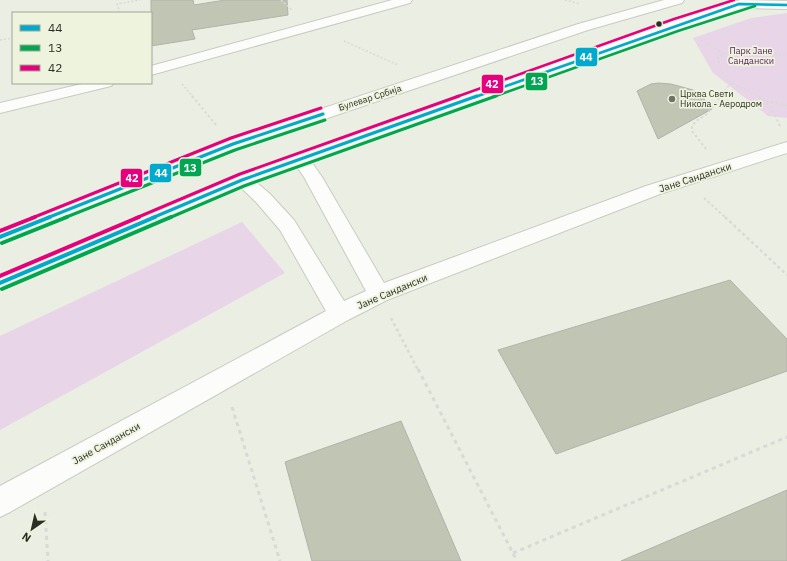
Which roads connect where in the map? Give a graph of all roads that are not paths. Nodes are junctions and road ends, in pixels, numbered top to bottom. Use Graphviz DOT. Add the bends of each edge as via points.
graph roads {
  1 [pos="406,0"];
  2 [pos="678,0"];
  3 [pos="753,0"];
  4 [pos="739,4"];
  5 [pos="787,5"];
  6 [pos="152,71"];
  7 [pos="102,84"];
  8 [pos="0,108"];
  9 [pos="784,139"];
  10 [pos="300,158"];
  11 [pos="242,180"];
  12 [pos="0,238"];
  13 [pos="0,283"];
  14 [pos="379,294"];
  15 [pos="340,314"];
  16 [pos="0,502"];
  1 -- 6 [label="street"];
  2 -- 12 [label="street, Булевар Србија" via="584,27 233,144"];
  3 -- 4 [label="street"];
  4 -- 5 [label="street"];
  4 -- 10 [label="street"];
  7 -- 8 [label="street"];
  9 -- 14 [label="street, Јане Сандански" via="721,168 653,190"];
  10 -- 11 [label="street"];
  10 -- 14 [label="street"];
  11 -- 13 [label="street"];
  11 -- 15 [label="street" via="286,225"];
  14 -- 15 [label="street, Јане Сандански"];
  15 -- 16 [label="street, Јане Сандански"];
}
